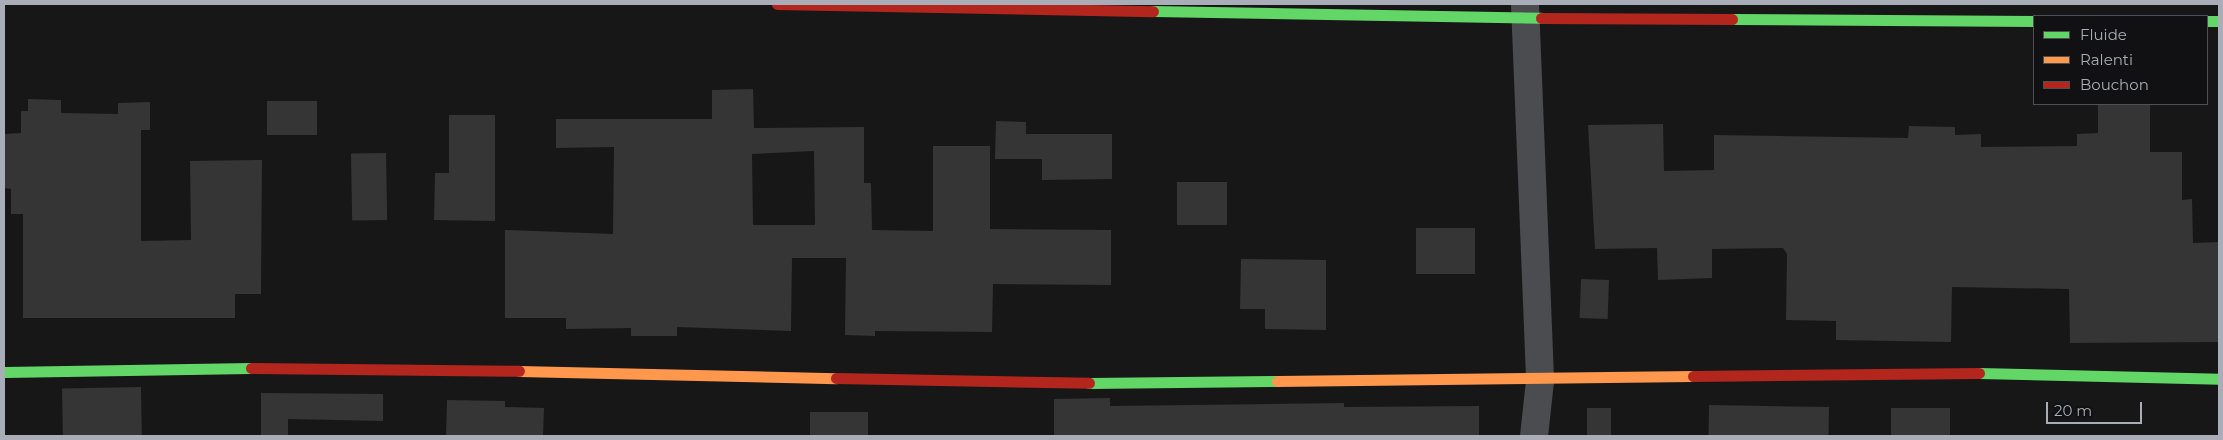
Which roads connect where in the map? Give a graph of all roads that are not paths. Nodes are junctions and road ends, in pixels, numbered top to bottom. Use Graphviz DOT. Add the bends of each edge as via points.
graph roads {
  1 [pos="777,4"];
  2 [pos="1525,11"];
  3 [pos="2033,20"];
  4 [pos="4,372"];
  5 [pos="2219,379"];
  6 [pos="1540,381"];
  7 [pos="1534,436"];
  1 -- 2 [label="street"];
  2 -- 3 [label="street"];
  2 -- 6 [label="street"];
  4 -- 6 [label="street" via="244,368 639,372 1004,384 1367,378"];
  5 -- 6 [label="street" via="1960,373"];
  6 -- 7 [label="street"];
}
